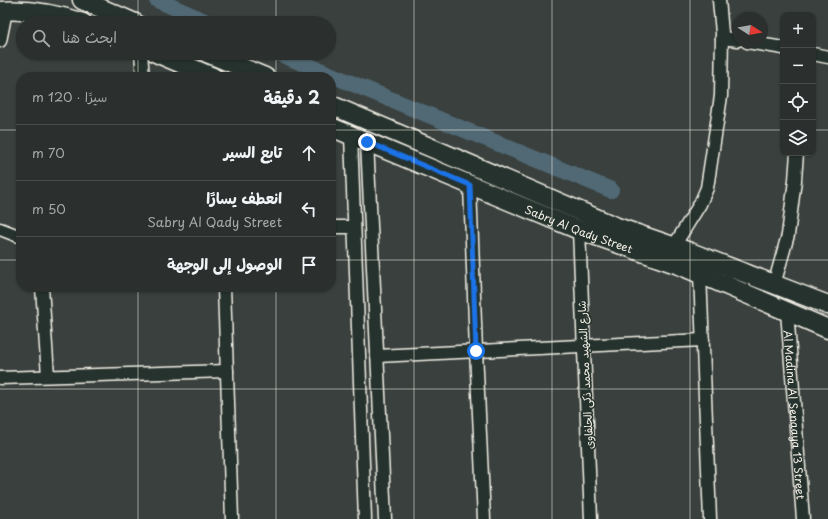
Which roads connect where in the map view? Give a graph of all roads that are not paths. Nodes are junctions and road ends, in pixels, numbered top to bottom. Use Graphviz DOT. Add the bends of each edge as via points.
graph roads {
  1 [pos="82,0"];
  2 [pos="720,0"];
  3 [pos="3,11"];
  4 [pos="58,16"];
  5 [pos="119,16"];
  6 [pos="722,38"];
  7 [pos="732,39"];
  8 [pos="0,41"];
  9 [pos="768,46"];
  10 [pos="780,48"];
  11 [pos="816,55"];
  12 [pos="828,57"];
  13 [pos="142,60"];
  14 [pos="173,60"];
  15 [pos="224,60"];
  16 [pos="143,72"];
  17 [pos="201,72"];
  18 [pos="252,72"];
  19 [pos="336,107"];
  20 [pos="336,128"];
  21 [pos="359,138"];
  22 [pos="797,156"];
  23 [pos="470,185"];
  24 [pos="336,227"];
  25 [pos="354,227"];
  26 [pos="0,229"];
  27 [pos="579,230"];
  28 [pos="16,235"];
  29 [pos="674,246"];
  30 [pos="700,274"];
  31 [pos="774,285"];
  32 [pos="42,292"];
  33 [pos="224,292"];
  34 [pos="828,305"];
  35 [pos="787,311"];
  36 [pos="828,329"];
  37 [pos="703,340"];
  38 [pos="584,346"];
  39 [pos="476,351"];
  40 [pos="377,356"];
  41 [pos="227,371"];
  42 [pos="48,376"];
  43 [pos="0,378"];
  44 [pos="232,519"];
  45 [pos="365,519"];
  46 [pos="385,519"];
  47 [pos="484,519"];
  48 [pos="592,519"];
  49 [pos="710,519"];
  50 [pos="803,519"];
  1 -- 5 [label="street"];
  2 -- 6 [label="street"];
  3 -- 4 [label="street" via="33,11"];
  3 -- 8 [label="street"];
  6 -- 7 [label="street"];
  6 -- 29 [label="street" via="721,96 708,188"];
  9 -- 10 [label="street"];
  11 -- 12 [label="street"];
  13 -- 16 [label="street"];
  14 -- 17 [label="street"];
  15 -- 18 [label="street"];
  19 -- 29 [label="street, Sabry Al Qady Street" via="602,221 639,236"];
  20 -- 21 [label="street, Sabry Al Qady Street"];
  21 -- 23 [label="street, Sabry Al Qady Street"];
  21 -- 25 [label="street"];
  21 -- 40 [label="street"];
  22 -- 31 [label="street" via="788,236"];
  23 -- 27 [label="street, Sabry Al Qady Street"];
  23 -- 39 [label="street"];
  24 -- 25 [label="street"];
  25 -- 45 [label="street"];
  26 -- 28 [label="street"];
  27 -- 30 [label="street, Sabry Al Qady Street"];
  27 -- 38 [label="street, شارع الشهيد محمد ذكى الحلفاوى"];
  29 -- 31 [label="street, Sabry Al Qady Street"];
  30 -- 35 [label="street, Sabry Al Qady Street"];
  30 -- 37 [label="street"];
  31 -- 34 [label="street, Sabry Al Qady Street"];
  32 -- 42 [label="street"];
  33 -- 41 [label="street"];
  35 -- 36 [label="street, Sabry Al Qady Street"];
  35 -- 50 [label="street, Al Madina Al Senaaya 13 Street"];
  37 -- 38 [label="street"];
  37 -- 49 [label="street"];
  38 -- 39 [label="street"];
  38 -- 48 [label="street, شارع الشهيد محمد ذكى الحلفاوى"];
  39 -- 40 [label="street"];
  39 -- 47 [label="street"];
  40 -- 46 [label="street"];
  41 -- 42 [label="street"];
  41 -- 44 [label="street"];
  42 -- 43 [label="street"];
}
